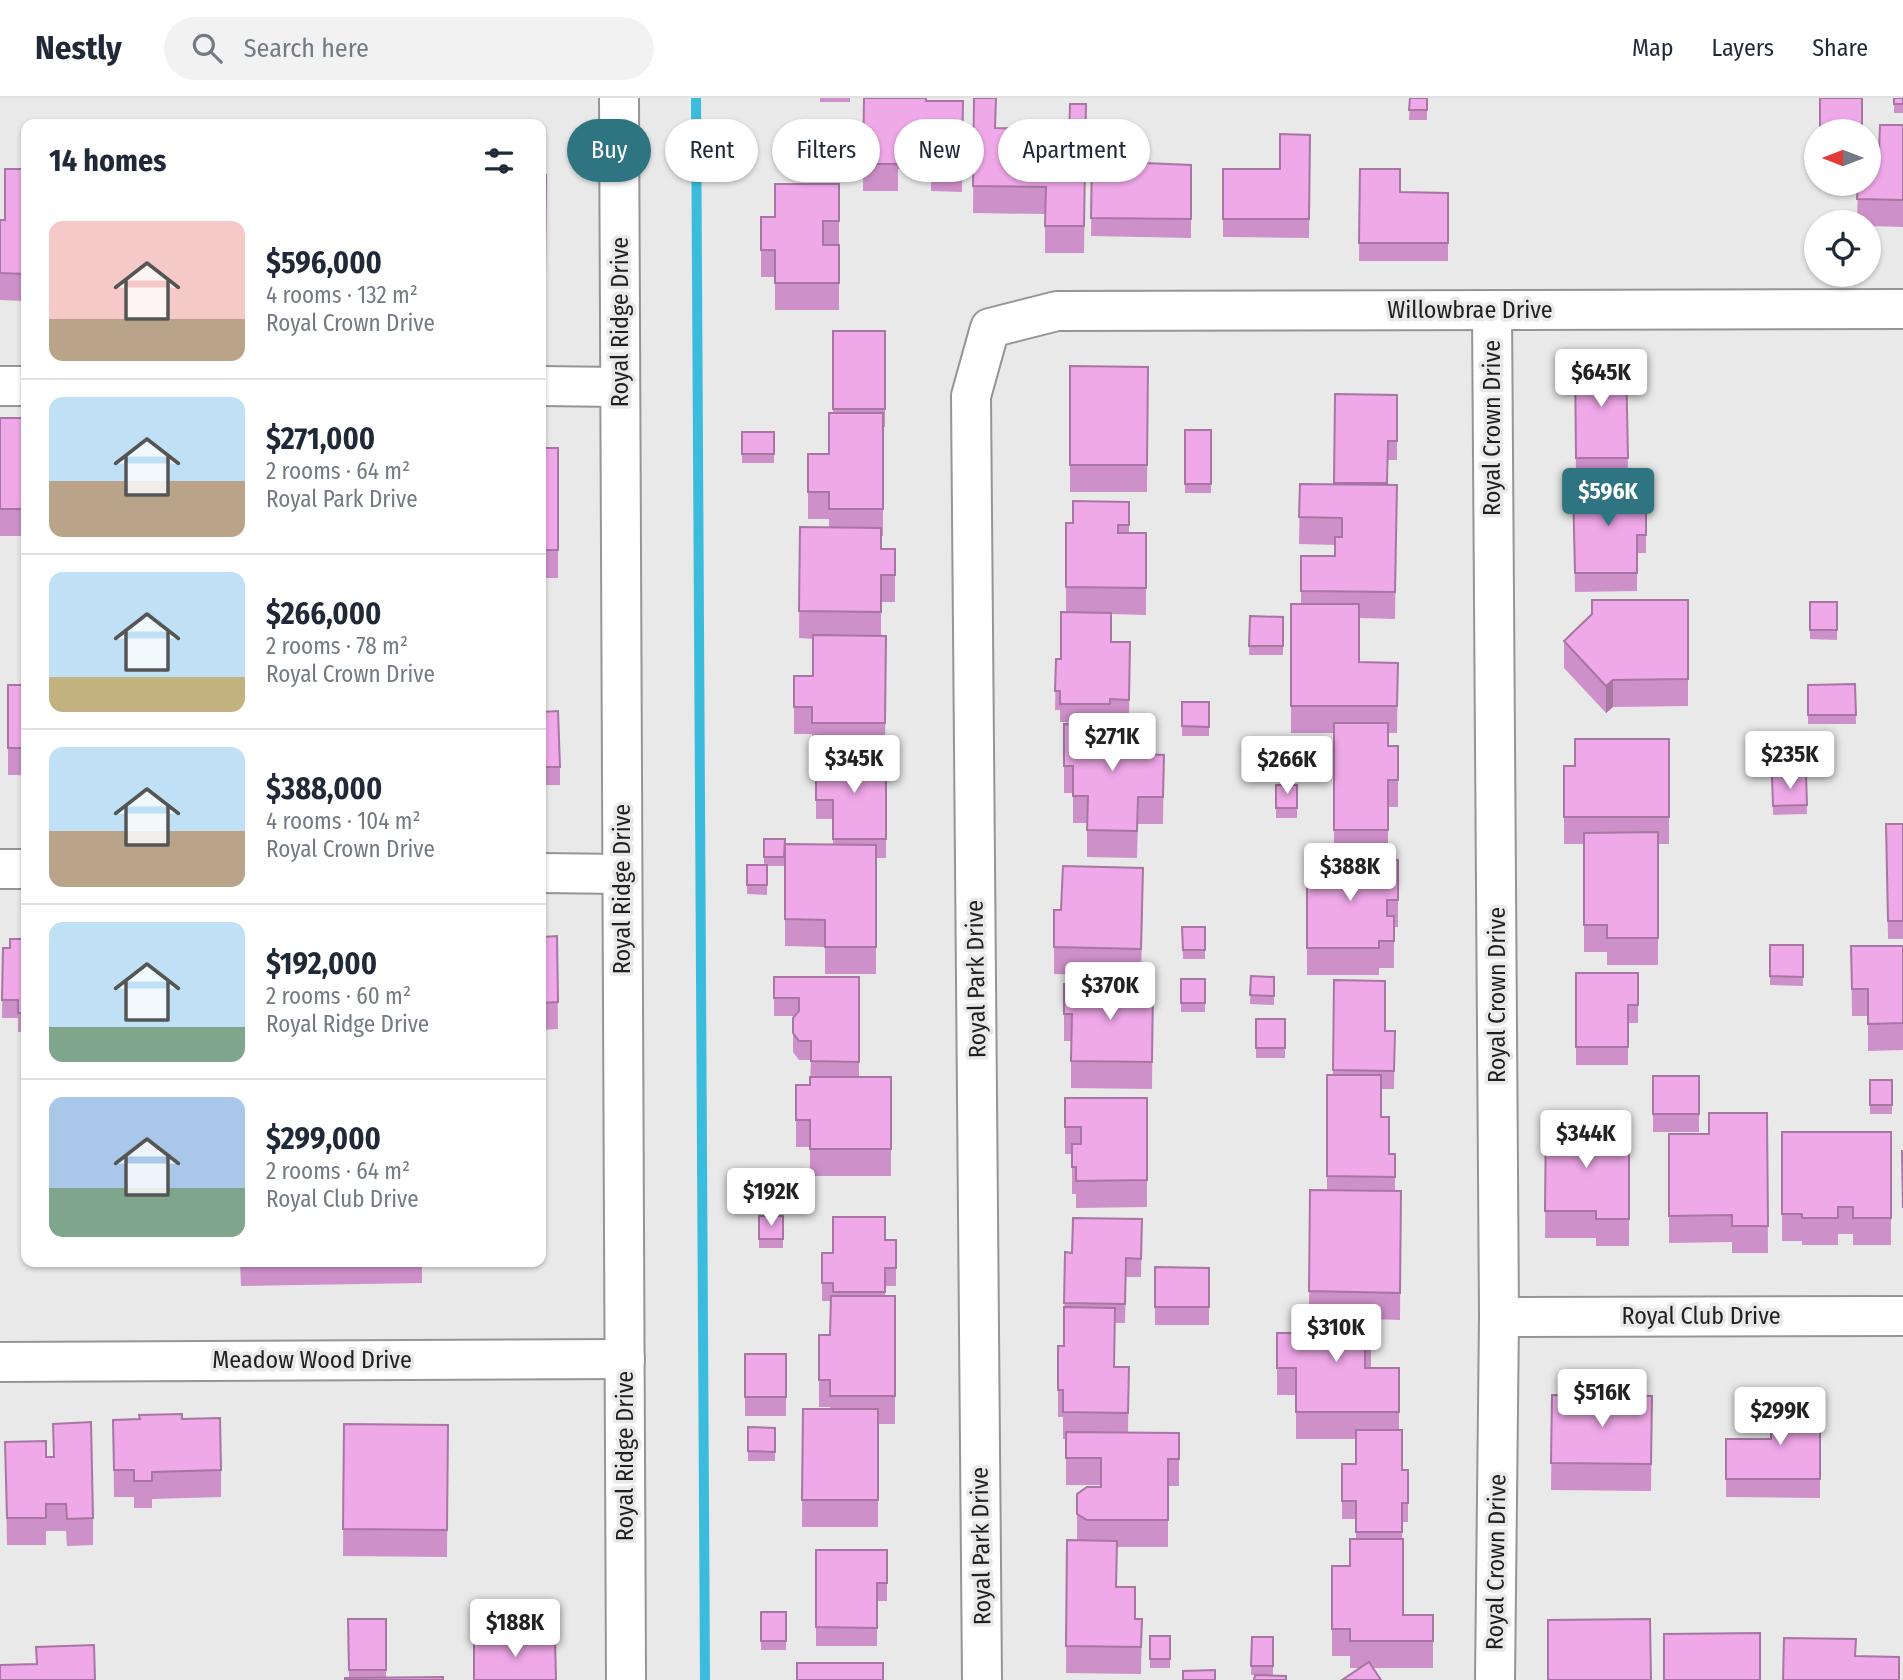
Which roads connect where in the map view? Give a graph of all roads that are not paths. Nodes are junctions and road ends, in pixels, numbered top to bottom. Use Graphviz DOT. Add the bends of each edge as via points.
graph roads {
  1 [pos="619,98"];
  2 [pos="1492,310"];
  3 [pos="1037,316"];
  4 [pos="1900,316"];
  5 [pos="0,386"];
  6 [pos="21,386"];
  7 [pos="546,386"];
  8 [pos="620,387"];
  9 [pos="0,869"];
  10 [pos="21,869"];
  11 [pos="546,873"];
  12 [pos="622,874"];
  13 [pos="1903,1315"];
  14 [pos="1499,1317"];
  15 [pos="625,1359"];
  16 [pos="0,1362"];
  17 [pos="626,1680"];
  18 [pos="982,1680"];
  19 [pos="1495,1680"];
  1 -- 8 [label="street, Royal Ridge Drive"];
  2 -- 3 [label="street, Willowbrae Drive" via="1057,311"];
  2 -- 4 [label="street, Willowbrae Drive"];
  2 -- 14 [label="street, Royal Crown Drive"];
  3 -- 18 [label="street, Royal Park Drive" via="990,328 971,396"];
  5 -- 6 [label="street"];
  7 -- 8 [label="street"];
  8 -- 12 [label="street, Royal Ridge Drive"];
  9 -- 10 [label="street"];
  11 -- 12 [label="street"];
  12 -- 15 [label="street, Royal Ridge Drive"];
  13 -- 14 [label="street, Royal Club Drive"];
  14 -- 19 [label="street, Royal Crown Drive"];
  15 -- 16 [label="street, Meadow Wood Drive"];
  15 -- 17 [label="street, Royal Ridge Drive"];
}
